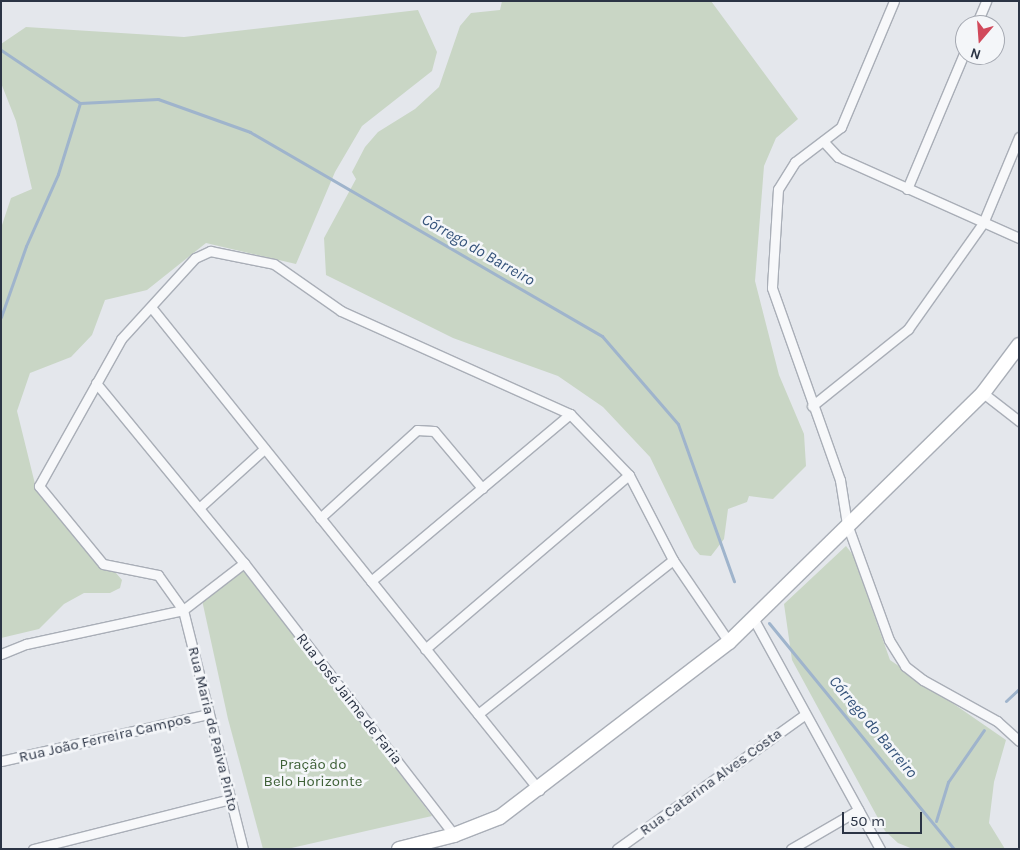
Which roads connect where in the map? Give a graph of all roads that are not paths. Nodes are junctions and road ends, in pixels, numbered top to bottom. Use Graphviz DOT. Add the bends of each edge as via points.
graph roads {
  1 [pos="894,1"];
  2 [pos="986,1"];
  3 [pos="980,15"];
  4 [pos="959,65"];
  5 [pos="1019,138"];
  6 [pos="824,140"];
  7 [pos="907,189"];
  8 [pos="983,223"];
  9 [pos="1019,238"];
  10 [pos="151,307"];
  11 [pos="1019,345"];
  12 [pos="96,384"];
  13 [pos="982,393"];
  14 [pos="812,406"];
  15 [pos="570,414"];
  16 [pos="1019,422"];
  17 [pos="264,449"];
  18 [pos="630,475"];
  19 [pos="482,488"];
  20 [pos="199,508"];
  21 [pos="320,518"];
  22 [pos="847,524"];
  23 [pos="673,560"];
  24 [pos="244,563"];
  25 [pos="371,581"];
  26 [pos="183,610"];
  27 [pos="753,618"];
  28 [pos="728,642"];
  29 [pos="425,649"];
  30 [pos="1,654"];
  31 [pos="208,714"];
  32 [pos="478,714"];
  33 [pos="804,715"];
  34 [pos="1019,741"];
  35 [pos="1,762"];
  36 [pos="539,790"];
  37 [pos="230,799"];
  38 [pos="858,810"];
  39 [pos="454,835"];
  40 [pos="33,849"];
  41 [pos="243,849"];
  42 [pos="398,849"];
  43 [pos="617,849"];
  44 [pos="791,849"];
  45 [pos="880,849"];
  1 -- 6 [label="street" via="840,127"];
  2 -- 3 [label="street"];
  4 -- 7 [label="street"];
  5 -- 8 [label="street"];
  6 -- 7 [label="street" via="838,158"];
  6 -- 14 [label="street" via="795,162 778,189 772,288"];
  7 -- 8 [label="street"];
  8 -- 9 [label="street"];
  8 -- 14 [label="street" via="908,329"];
  10 -- 12 [label="street" via="122,339"];
  10 -- 15 [label="street" via="195,258 210,251 274,264 341,311"];
  10 -- 17 [label="street"];
  11 -- 13 [label="street"];
  12 -- 20 [label="street, Rua José Jaime de Faria"];
  12 -- 26 [label="street" via="39,486 103,564 158,576"];
  13 -- 16 [label="street"];
  13 -- 22 [label="street"];
  14 -- 22 [label="street" via="840,480"];
  15 -- 18 [label="street"];
  15 -- 19 [label="street"];
  17 -- 20 [label="street"];
  17 -- 21 [label="street"];
  18 -- 23 [label="street"];
  18 -- 29 [label="street"];
  19 -- 21 [label="street" via="434,431 417,430"];
  19 -- 25 [label="street"];
  20 -- 24 [label="street, Rua José Jaime de Faria"];
  21 -- 25 [label="street"];
  22 -- 27 [label="street"];
  22 -- 34 [label="street" via="889,640 904,666 997,721"];
  23 -- 28 [label="street"];
  23 -- 32 [label="street"];
  24 -- 26 [label="street"];
  24 -- 39 [label="street, Rua José Jaime de Faria"];
  25 -- 29 [label="street"];
  26 -- 30 [label="street" via="26,644"];
  26 -- 31 [label="street, Rua Maria de Paiva Pinto"];
  27 -- 28 [label="street"];
  27 -- 33 [label="street"];
  28 -- 36 [label="street"];
  29 -- 32 [label="street"];
  31 -- 35 [label="street, Rua João Ferreira Campos"];
  31 -- 37 [label="street, Rua Maria de Paiva Pinto"];
  32 -- 36 [label="street"];
  33 -- 38 [label="street"];
  33 -- 43 [label="street, Rua Catarina Alves Costa"];
  36 -- 39 [label="street" via="500,816"];
  37 -- 40 [label="street"];
  37 -- 41 [label="street, Rua Maria de Paiva Pinto"];
  38 -- 44 [label="street"];
  38 -- 45 [label="street"];
  39 -- 42 [label="street"];
}
